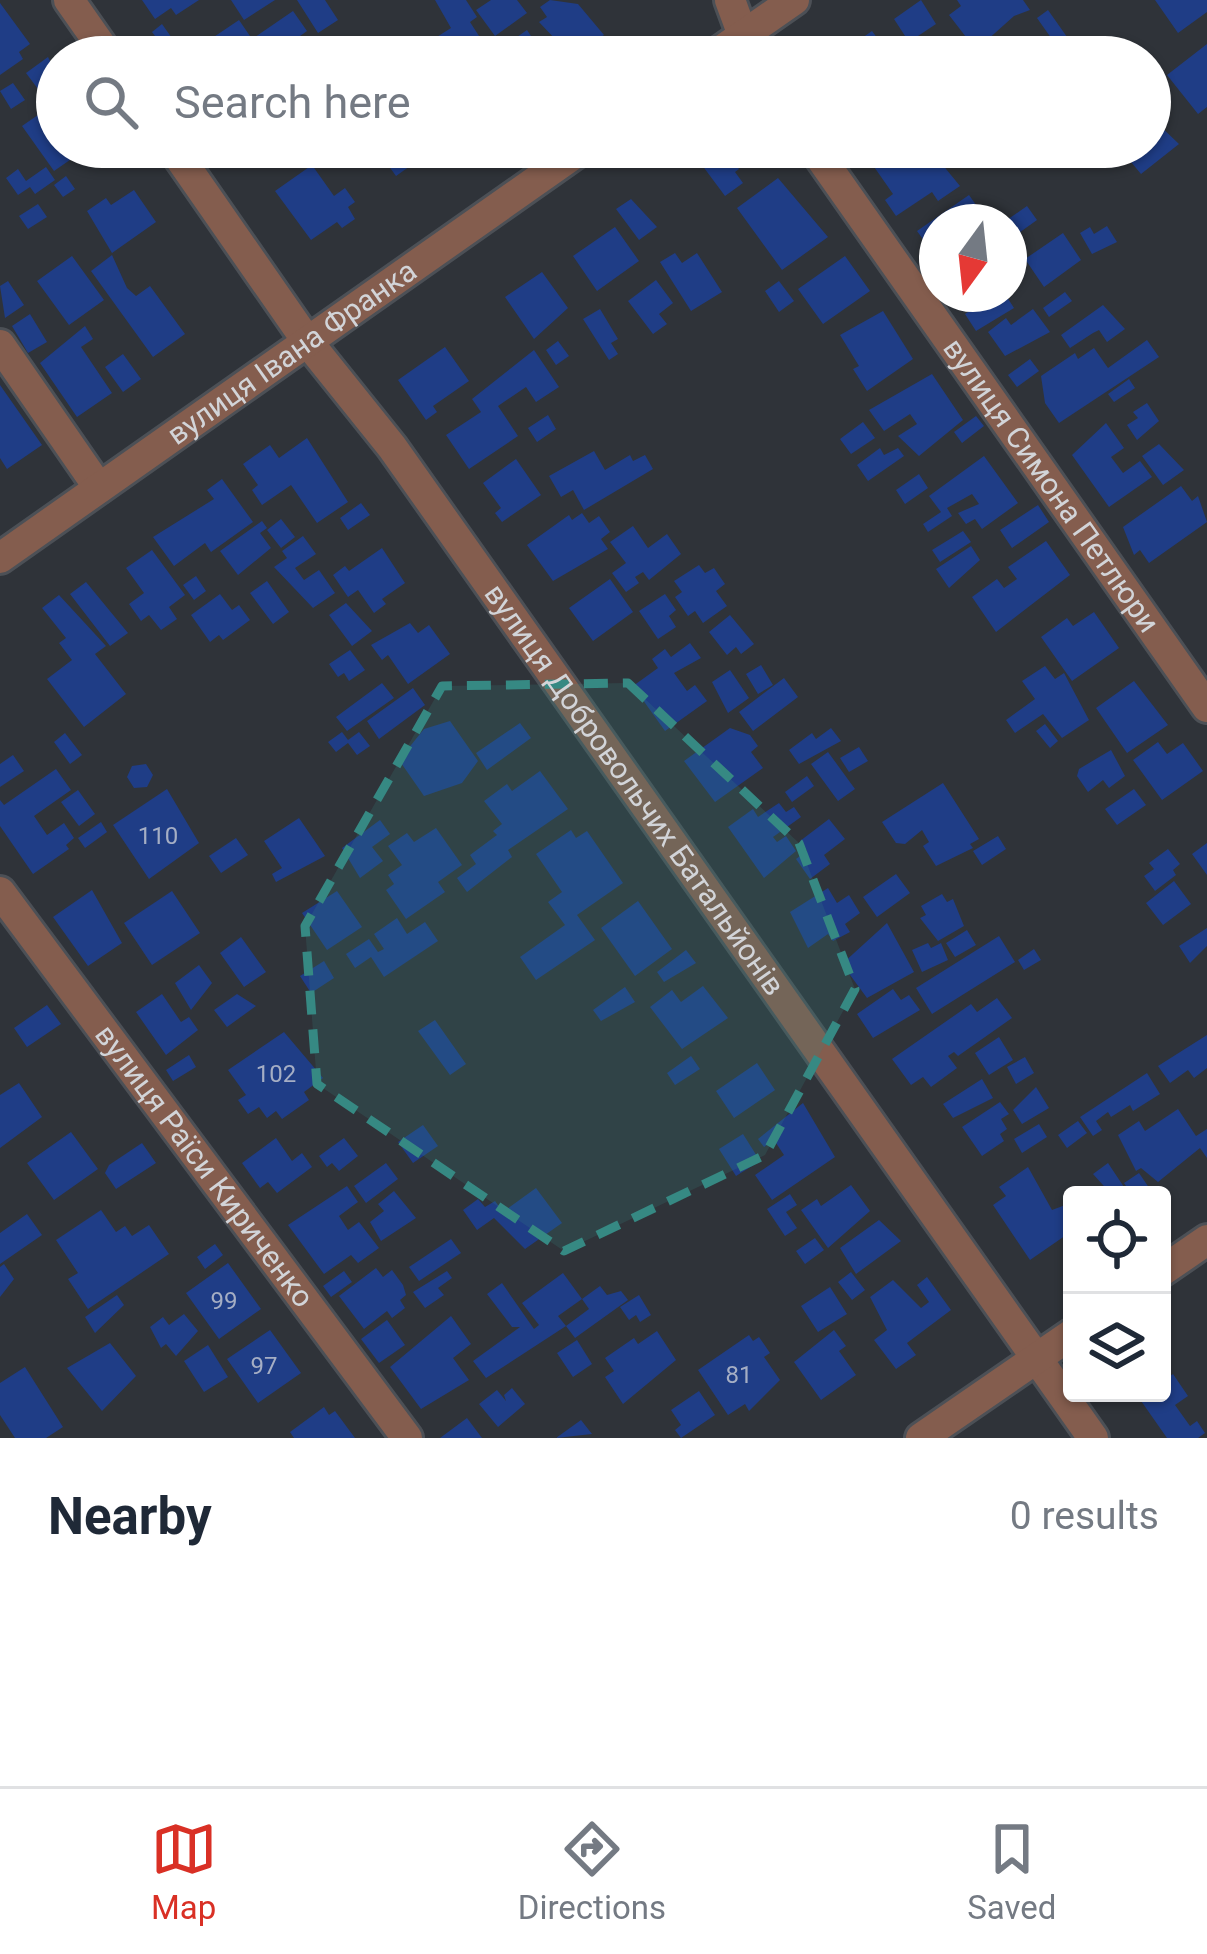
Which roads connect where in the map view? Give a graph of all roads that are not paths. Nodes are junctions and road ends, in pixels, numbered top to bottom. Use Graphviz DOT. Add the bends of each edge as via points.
graph roads {
  1 [pos="69,0"];
  2 [pos="730,0"];
  3 [pos="794,0"];
  4 [pos="94,36"];
  5 [pos="743,36"];
  6 [pos="757,36"];
  7 [pos="187,168"];
  8 [pos="554,168"];
  9 [pos="828,168"];
  10 [pos="307,341"];
  11 [pos="0,344"];
  12 [pos="99,488"];
  13 [pos="0,558"];
  14 [pos="1207,706"];
  15 [pos="0,892"];
  16 [pos="1207,1240"];
  17 [pos="1171,1265"];
  18 [pos="1063,1340"];
  19 [pos="1037,1358"];
  20 [pos="407,1438"];
  21 [pos="921,1438"];
  22 [pos="1093,1438"];
  1 -- 4 [label="street"];
  2 -- 5 [label="street"];
  3 -- 6 [label="street"];
  7 -- 10 [label="street, вулиця Добровольчих Батальйонів"];
  8 -- 10 [label="street, вулиця Івана Франка"];
  9 -- 14 [label="street, вулиця Симона Петлюри"];
  10 -- 12 [label="street, вулиця Івана Франка"];
  10 -- 19 [label="street, вулиця Добровольчих Батальйонів" via="392,447"];
  11 -- 12 [label="street"];
  12 -- 13 [label="street, вулиця Івана Франка"];
  15 -- 20 [label="street, вулиця Раїси Кириченко"];
  16 -- 17 [label="street"];
  18 -- 19 [label="street"];
  19 -- 21 [label="street"];
  19 -- 22 [label="street, вулиця Добровольчих Батальйонів"];
}
